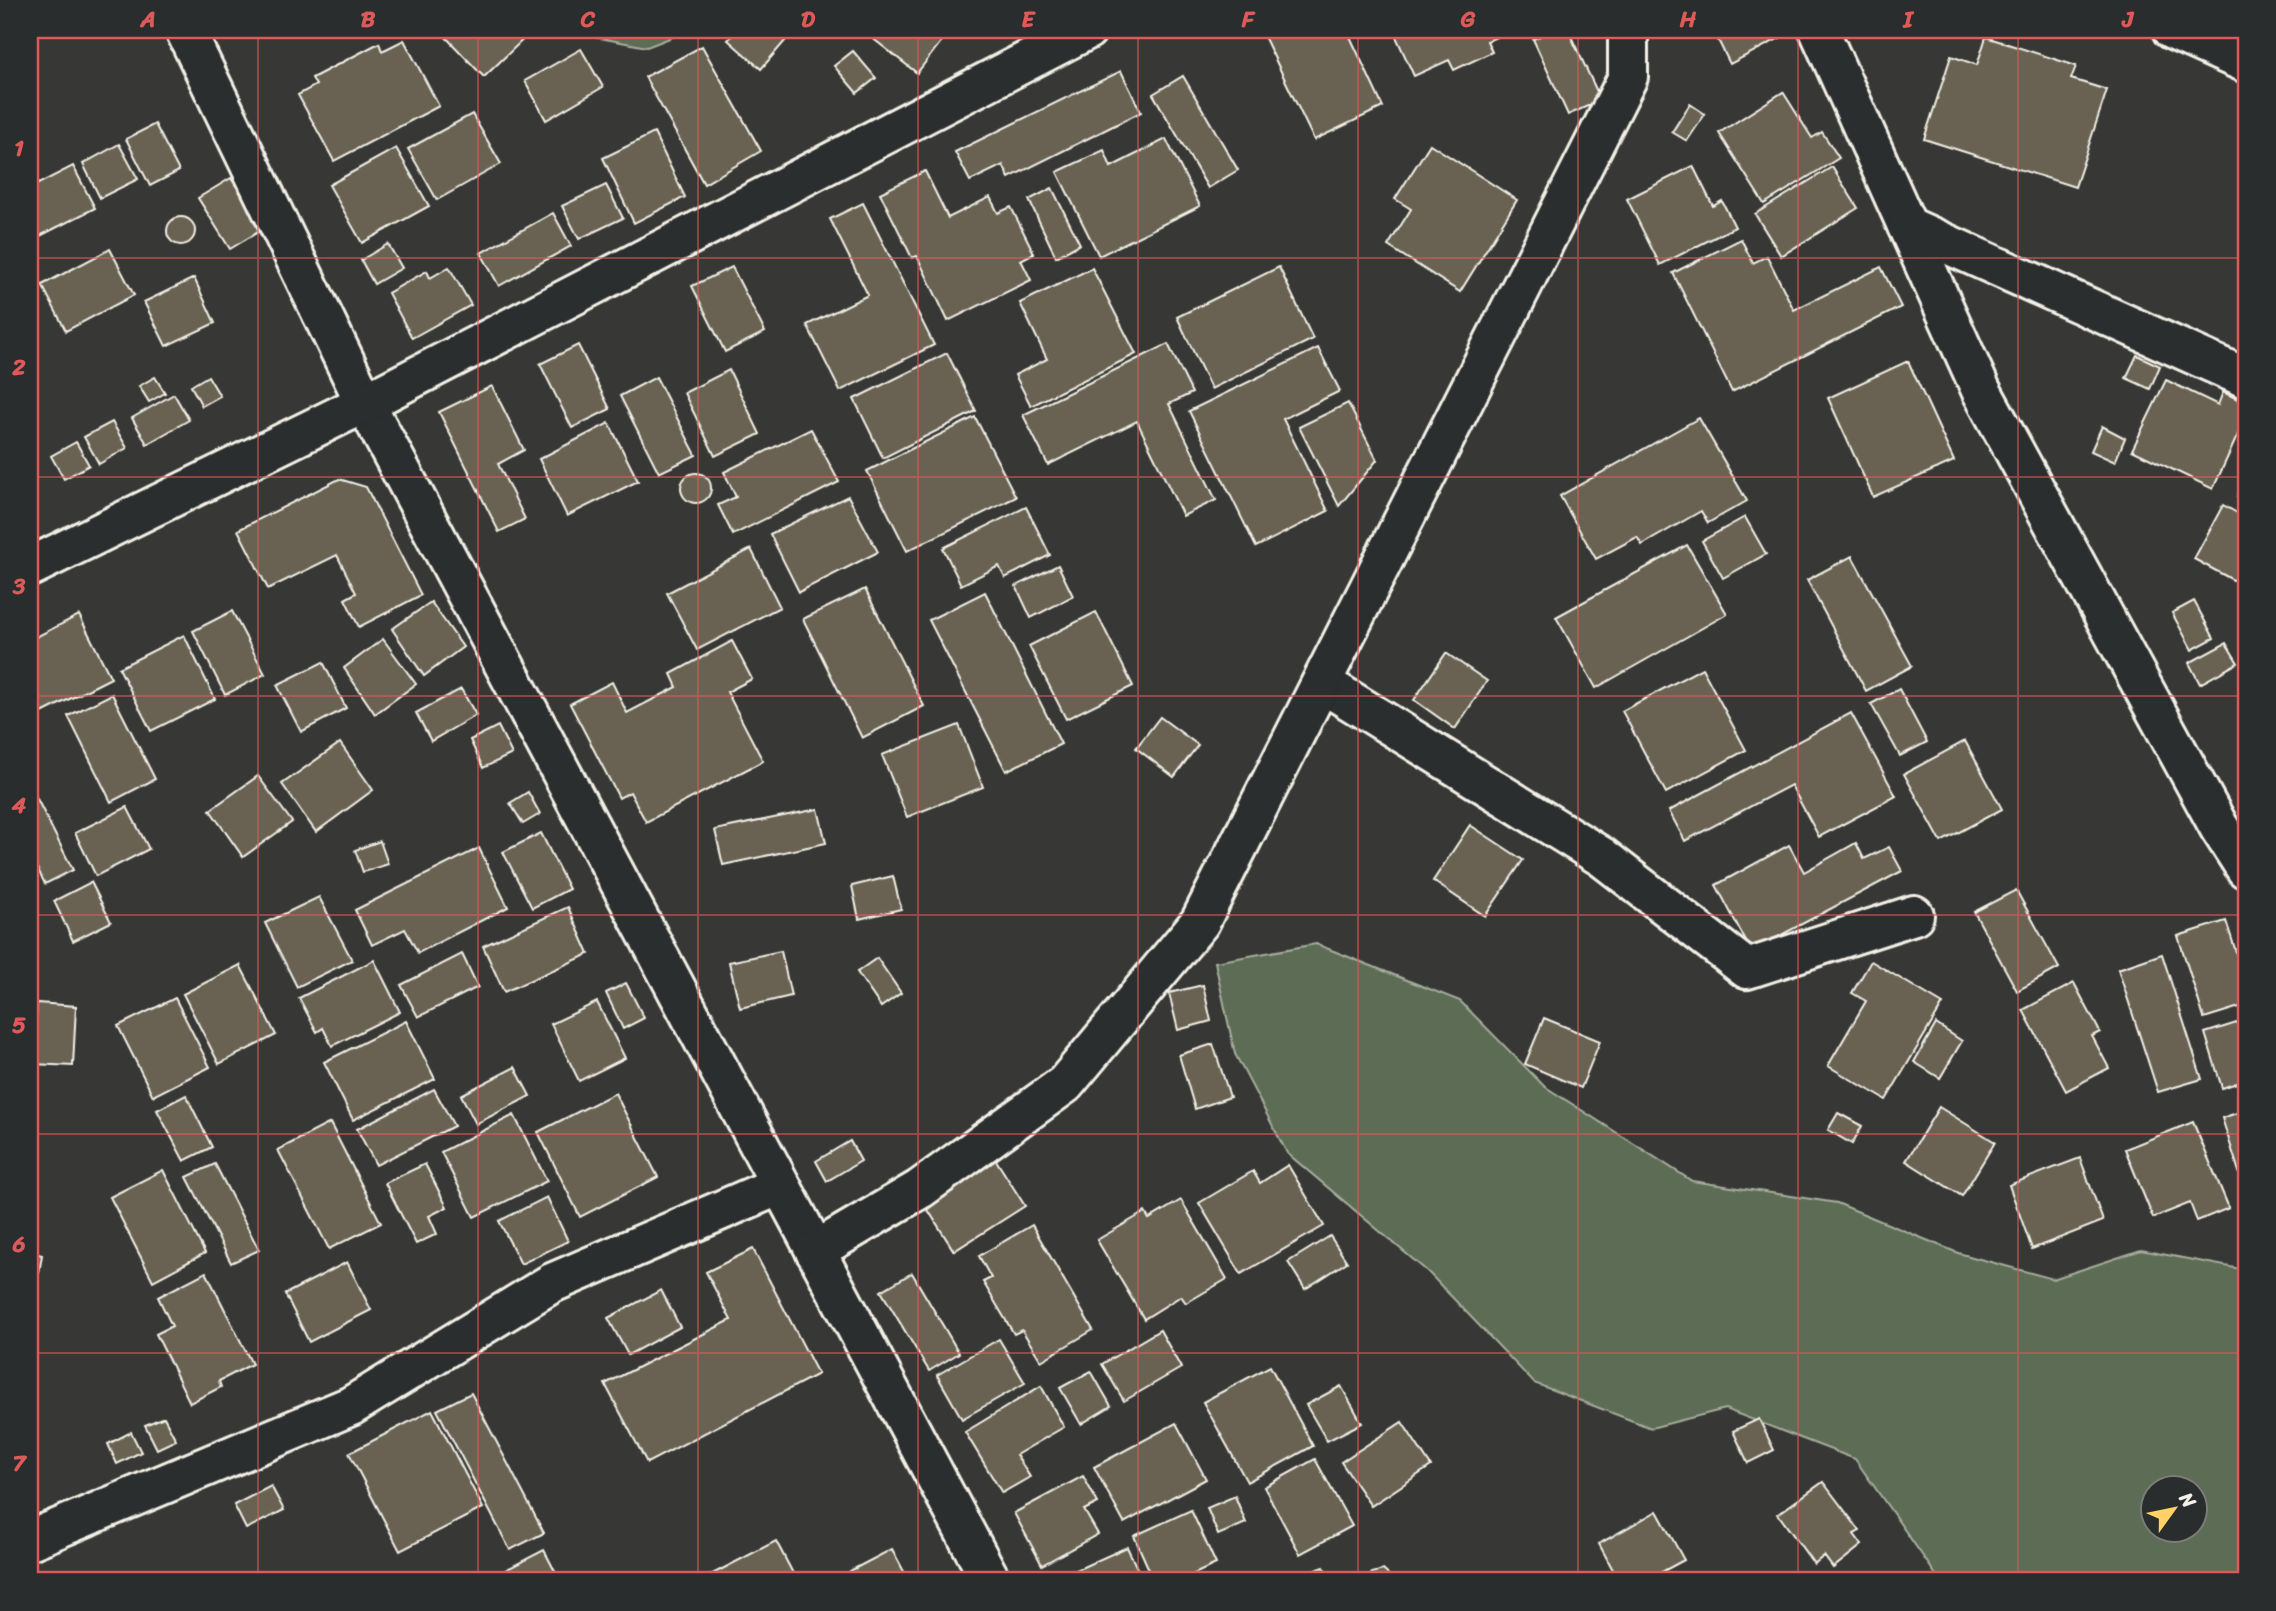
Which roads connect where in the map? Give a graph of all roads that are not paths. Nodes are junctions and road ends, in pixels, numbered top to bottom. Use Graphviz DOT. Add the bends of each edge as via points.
graph roads {
  1 [pos="186,30"];
  2 [pos="1087,30"];
  3 [pos="1628,30"];
  4 [pos="1819,30"];
  5 [pos="2172,30"];
  6 [pos="2246,63"];
  7 [pos="1907,226"];
  8 [pos="2246,378"];
  9 [pos="365,403"];
  10 [pos="30,567"];
  11 [pos="1322,683"];
  12 [pos="2246,869"];
  13 [pos="1914,915"];
  14 [pos="780,1185"];
  15 [pos="815,1251"];
  16 [pos="30,1540"];
  17 [pos="991,1581"];
  1 -- 9 [label="street"];
  2 -- 9 [label="street"];
  3 -- 11 [label="street" via="1628,77"];
  4 -- 7 [label="street"];
  5 -- 6 [label="street"];
  7 -- 8 [label="street"];
  7 -- 12 [label="street" via="1981,390"];
  9 -- 10 [label="street"];
  9 -- 14 [label="street"];
  11 -- 13 [label="street" via="1602,857 1747,969"];
  11 -- 15 [label="street" via="1200,922 1065,1084 920,1189"];
  14 -- 15 [label="street"];
  14 -- 16 [label="street" via="551,1283 351,1406"];
  15 -- 17 [label="street"];
}
